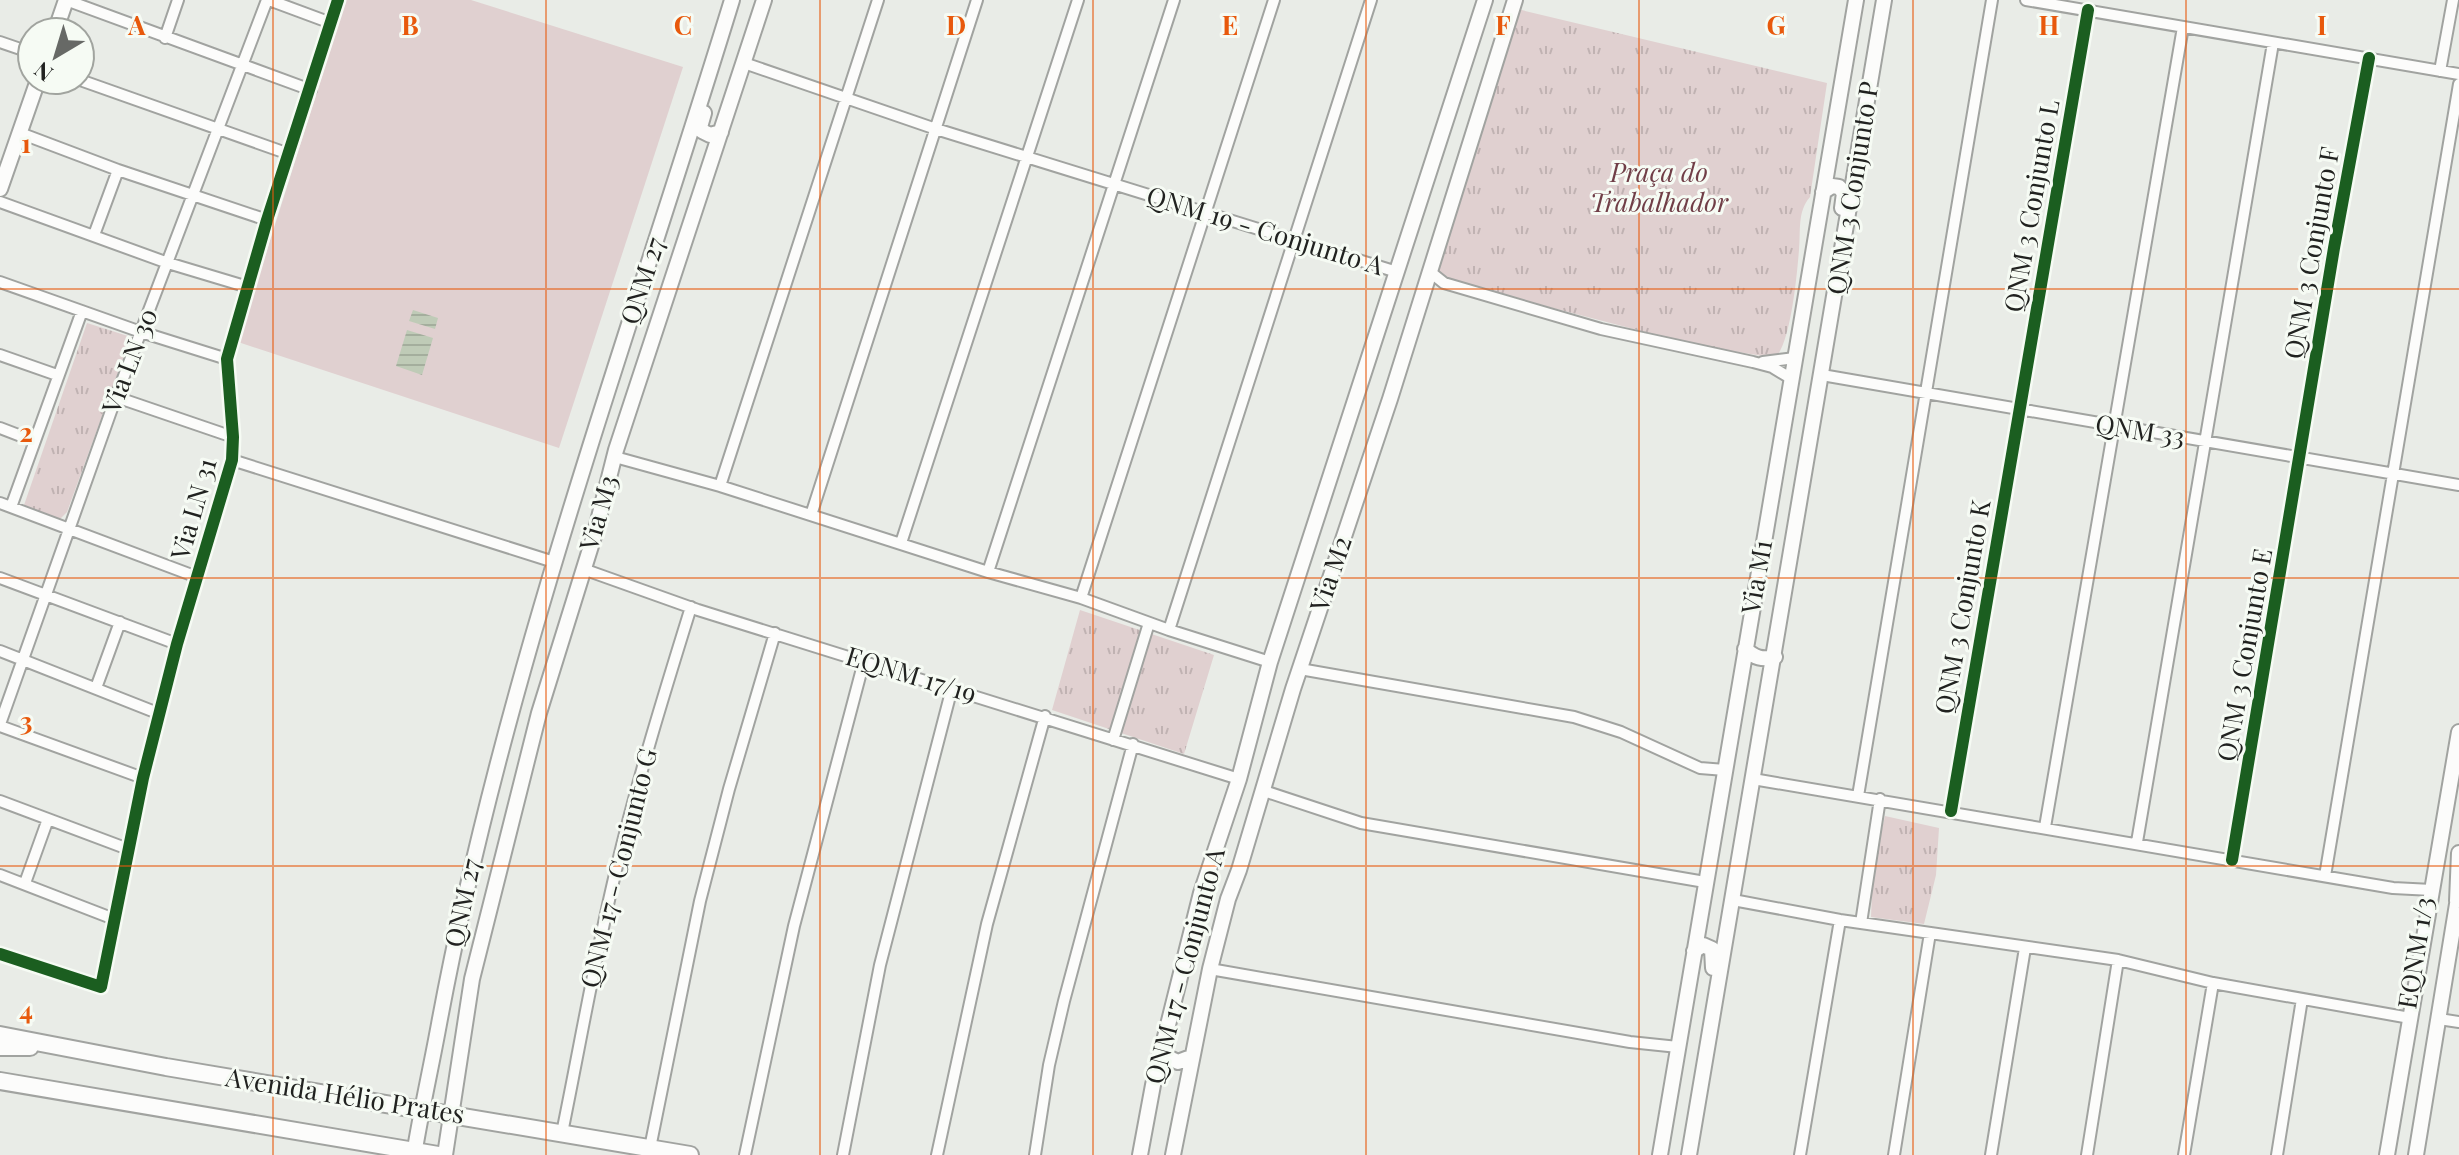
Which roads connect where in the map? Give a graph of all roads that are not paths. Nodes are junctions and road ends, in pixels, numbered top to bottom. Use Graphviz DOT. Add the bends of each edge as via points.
graph roads {
  1 [pos="66,0"];
  2 [pos="178,0"];
  3 [pos="268,0"];
  4 [pos="338,0"];
  5 [pos="732,0"];
  6 [pos="755,0"];
  7 [pos="764,0"];
  8 [pos="878,0"];
  9 [pos="977,0"];
  10 [pos="1078,0"];
  11 [pos="1174,0"];
  12 [pos="1274,0"];
  13 [pos="1371,0"];
  14 [pos="1485,0"];
  15 [pos="1515,0"];
  16 [pos="1856,0"];
  17 [pos="1884,0"];
  18 [pos="1992,0"];
  19 [pos="2026,0"];
  20 [pos="2453,0"];
  21 [pos="2088,10"];
  22 [pos="331,23"];
  23 [pos="2183,27"];
  24 [pos="165,38"];
  25 [pos="720,39"];
  26 [pos="2273,43"];
  27 [pos="2369,58"];
  28 [pos="744,61"];
  29 [pos="242,64"];
  30 [pos="2440,71"];
  31 [pos="2459,74"];
  32 [pos="2459,84"];
  33 [pos="96,86"];
  34 [pos="311,90"];
  35 [pos="33,96"];
  36 [pos="846,97"];
  37 [pos="1834,124"];
  38 [pos="936,129"];
  39 [pos="218,130"];
  40 [pos="721,132"];
  41 [pos="20,133"];
  42 [pos="289,154"];
  43 [pos="1857,156"];
  44 [pos="1026,157"];
  45 [pos="118,170"];
  46 [pos="1116,185"];
  47 [pos="0,189"];
  48 [pos="1823,192"];
  49 [pos="193,195"];
  50 [pos="0,202"];
  51 [pos="1206,213"];
  52 [pos="267,220"];
  53 [pos="94,235"];
  54 [pos="1294,242"];
  55 [pos="1843,248"];
  56 [pos="168,263"];
  57 [pos="1429,271"];
  58 [pos="1397,272"];
  59 [pos="0,282"];
  60 [pos="1444,283"];
  61 [pos="248,287"];
  62 [pos="1422,291"];
  63 [pos="82,311"];
  64 [pos="141,332"];
  65 [pos="0,355"];
  66 [pos="619,357"];
  67 [pos="1795,358"];
  68 [pos="227,359"];
  69 [pos="1753,362"];
  70 [pos="57,375"];
  71 [pos="1822,375"];
  72 [pos="1792,379"];
  73 [pos="1928,395"];
  74 [pos="116,397"];
  75 [pos="2019,410"];
  76 [pos="2113,427"];
  77 [pos="0,428"];
  78 [pos="233,437"];
  79 [pos="34,441"];
  80 [pos="2206,441"];
  81 [pos="616,453"];
  82 [pos="2301,456"];
  83 [pos="232,460"];
  84 [pos="2393,472"];
  85 [pos="2459,485"];
  86 [pos="720,486"];
  87 [pos="5,505"];
  88 [pos="811,515"];
  89 [pos="70,529"];
  90 [pos="901,543"];
  91 [pos="1307,556"];
  92 [pos="554,562"];
  93 [pos="1334,566"];
  94 [pos="583,569"];
  95 [pos="988,572"];
  96 [pos="197,577"];
  97 [pos="0,578"];
  98 [pos="1311,586"];
  99 [pos="47,595"];
  100 [pos="1081,598"];
  101 [pos="691,607"];
  102 [pos="120,622"];
  103 [pos="1149,623"];
  104 [pos="1169,630"];
  105 [pos="775,633"];
  106 [pos="177,644"];
  107 [pos="1745,649"];
  108 [pos="0,651"];
  109 [pos="1775,657"];
  110 [pos="23,660"];
  111 [pos="864,661"];
  112 [pos="1270,662"];
  113 [pos="1300,669"];
  114 [pos="1743,676"];
  115 [pos="1770,682"];
  116 [pos="96,688"];
  117 [pos="952,688"];
  118 [pos="160,714"];
  119 [pos="1045,716"];
  120 [pos="0,725"];
  121 [pos="2459,732"];
  122 [pos="1113,740"];
  123 [pos="1133,744"];
  124 [pos="1725,770"];
  125 [pos="143,778"];
  126 [pos="1239,779"];
  127 [pos="1753,779"];
  128 [pos="1264,791"];
  129 [pos="2454,791"];
  130 [pos="1858,796"];
  131 [pos="1880,799"];
  132 [pos="0,801"];
  133 [pos="1951,811"];
  134 [pos="48,819"];
  135 [pos="2045,827"];
  136 [pos="2137,842"];
  137 [pos="128,849"];
  138 [pos="2459,853"];
  139 [pos="2232,860"];
  140 [pos="1211,861"];
  141 [pos="1239,870"];
  142 [pos="0,875"];
  143 [pos="2325,876"];
  144 [pos="1705,882"];
  145 [pos="25,883"];
  146 [pos="2432,890"];
  147 [pos="1201,893"];
  148 [pos="2458,896"];
  149 [pos="1228,899"];
  150 [pos="1733,900"];
  151 [pos="114,919"];
  152 [pos="1840,920"];
  153 [pos="1861,923"];
  154 [pos="1930,933"];
  155 [pos="2025,948"];
  156 [pos="1694,951"];
  157 [pos="0,954"];
  158 [pos="450,959"];
  159 [pos="2118,960"];
  160 [pos="1210,969"];
  161 [pos="2213,983"];
  162 [pos="2302,999"];
  163 [pos="2410,1018"];
  164 [pos="2439,1019"];
  165 [pos="2459,1022"];
  166 [pos="1711,1024"];
  167 [pos="0,1035"];
  168 [pos="0,1047"];
  169 [pos="63,1047"];
  170 [pos="460,1047"];
  171 [pos="1678,1047"];
  172 [pos="1161,1051"];
  173 [pos="1191,1057"];
  174 [pos="0,1081"];
  175 [pos="1671,1089"];
  176 [pos="422,1108"];
  177 [pos="451,1113"];
  178 [pos="2394,1114"];
  179 [pos="2422,1118"];
  180 [pos="314,1134"];
  181 [pos="568,1134"];
  182 [pos="2390,1135"];
  183 [pos="650,1148"];
  184 [pos="2417,1148"];
  185 [pos="619,1149"];
  186 [pos="414,1153"];
  187 [pos="375,1155"];
  188 [pos="438,1155"];
  189 [pos="445,1155"];
  190 [pos="590,1155"];
  191 [pos="690,1155"];
  192 [pos="745,1155"];
  193 [pos="843,1155"];
  194 [pos="937,1155"];
  195 [pos="1035,1155"];
  196 [pos="1140,1155"];
  197 [pos="1173,1155"];
  198 [pos="1660,1155"];
  199 [pos="1668,1155"];
  200 [pos="1689,1155"];
  201 [pos="1800,1155"];
  202 [pos="1894,1155"];
  203 [pos="1991,1155"];
  204 [pos="2087,1155"];
  205 [pos="2184,1155"];
  206 [pos="2277,1155"];
  207 [pos="2387,1155"];
  1 -- 24 [label="street"];
  2 -- 24 [label="street"];
  3 -- 22 [label="street"];
  3 -- 29 [label="street, Via LN 30"];
  4 -- 22 [label="street, Via LN 31"];
  5 -- 25 [label="main road, QNM 27"];
  6 -- 28 [label="main road"];
  7 -- 28 [label="main road"];
  8 -- 36 [label="street"];
  9 -- 38 [label="street"];
  10 -- 44 [label="street"];
  11 -- 46 [label="street"];
  12 -- 51 [label="street"];
  13 -- 54 [label="street"];
  14 -- 58 [label="main road"];
  15 -- 57 [label="main road, Via M2"];
  16 -- 37 [label="main road, Via M1"];
  17 -- 43 [label="main road, QNM 3 Conjunto P"];
  18 -- 73 [label="street"];
  19 -- 21 [label="street"];
  20 -- 30 [label="street"];
  21 -- 23 [label="street"];
  21 -- 75 [label="street, QNM 3 Conjunto L"];
  22 -- 34 [label="street, Via LN 31"];
  23 -- 26 [label="street"];
  23 -- 76 [label="street"];
  24 -- 29 [label="street"];
  25 -- 40 [label="main road" via="718,71 700,127 705,135"];
  25 -- 66 [label="main road, QNM 27"];
  26 -- 27 [label="street"];
  26 -- 80 [label="street"];
  27 -- 30 [label="street"];
  27 -- 82 [label="street, QNM 3 Conjunto F"];
  28 -- 36 [label="street, QNM 19 - Conjunto A"];
  28 -- 40 [label="main road"];
  29 -- 34 [label="street"];
  29 -- 39 [label="street, Via LN 30"];
  30 -- 31 [label="street"];
  32 -- 84 [label="street"];
  33 -- 39 [label="street"];
  34 -- 42 [label="street, Via LN 31"];
  35 -- 41 [label="main road"];
  36 -- 38 [label="street, QNM 19 - Conjunto A"];
  36 -- 86 [label="street"];
  37 -- 43 [label="main road" via="1838,160 1850,164"];
  37 -- 48 [label="main road, Via M1"];
  38 -- 44 [label="street, QNM 19 - Conjunto A"];
  38 -- 88 [label="street"];
  39 -- 42 [label="street"];
  39 -- 49 [label="street, Via LN 30"];
  40 -- 81 [label="main road"];
  41 -- 45 [label="street"];
  41 -- 47 [label="main road"];
  42 -- 52 [label="street, Via LN 31"];
  43 -- 55 [label="main road, QNM 3 Conjunto P"];
  44 -- 46 [label="street, QNM 19 - Conjunto A"];
  44 -- 90 [label="street"];
  45 -- 49 [label="street"];
  45 -- 53 [label="street"];
  46 -- 51 [label="street, QNM 19 - Conjunto A"];
  46 -- 95 [label="street"];
  48 -- 55 [label="main road" via="1835,186 1844,193"];
  48 -- 67 [label="main road, Via M1"];
  49 -- 52 [label="street"];
  49 -- 56 [label="street, Via LN 30"];
  50 -- 53 [label="street"];
  51 -- 54 [label="street, QNM 19 - Conjunto A"];
  51 -- 100 [label="street"];
  52 -- 61 [label="street, Via LN 31"];
  53 -- 56 [label="street"];
  54 -- 58 [label="street, QNM 19 - Conjunto A"];
  54 -- 104 [label="street"];
  55 -- 71 [label="main road, QNM 3 Conjunto P"];
  56 -- 61 [label="street"];
  56 -- 64 [label="street, Via LN 30"];
  57 -- 60 [label="street"];
  57 -- 62 [label="main road, Via M2"];
  58 -- 91 [label="main road, QNM 19 - Conjunto A"];
  59 -- 63 [label="street"];
  60 -- 62 [label="street"];
  60 -- 69 [label="street" via="1601,329"];
  61 -- 68 [label="street, Via LN 31"];
  62 -- 93 [label="main road, Via M2"];
  63 -- 64 [label="street"];
  63 -- 70 [label="street"];
  64 -- 68 [label="street"];
  64 -- 74 [label="street, Via LN 30"];
  65 -- 70 [label="street"];
  66 -- 81 [label="main road" via="631,349 641,362"];
  66 -- 92 [label="main road, QNM 27"];
  67 -- 69 [label="street"];
  67 -- 72 [label="main road, Via M1"];
  68 -- 78 [label="street, Via LN 31"];
  69 -- 72 [label="street"];
  70 -- 79 [label="street"];
  71 -- 73 [label="street, QNM 33"];
  71 -- 109 [label="main road, QNM 3 Conjunto P"];
  72 -- 107 [label="main road, Via M1"];
  73 -- 75 [label="street, QNM 33"];
  73 -- 130 [label="street"];
  74 -- 78 [label="street"];
  74 -- 89 [label="street, Via LN 30"];
  75 -- 76 [label="street, QNM 33"];
  75 -- 133 [label="street, QNM 3 Conjunto K"];
  76 -- 80 [label="street, QNM 33"];
  76 -- 135 [label="street"];
  77 -- 79 [label="street"];
  78 -- 83 [label="street, Via LN 31"];
  79 -- 87 [label="street"];
  80 -- 82 [label="street, QNM 33"];
  80 -- 136 [label="street"];
  81 -- 86 [label="street"];
  81 -- 94 [label="main road, Via M3"];
  82 -- 84 [label="street, QNM 33"];
  82 -- 139 [label="street, QNM 3 Conjunto E"];
  83 -- 92 [label="street"];
  83 -- 96 [label="street, Via LN 31"];
  84 -- 85 [label="street, QNM 33"];
  84 -- 143 [label="street"];
  86 -- 88 [label="street"];
  87 -- 89 [label="street"];
  88 -- 90 [label="street"];
  89 -- 96 [label="street"];
  89 -- 99 [label="street, Via LN 30"];
  90 -- 95 [label="street"];
  91 -- 93 [label="main road" via="1312,566"];
  91 -- 98 [label="main road, QNM 19 - Conjunto A"];
  92 -- 158 [label="main road, QNM 27" via="513,698"];
  93 -- 98 [label="main road, Via M2"];
  94 -- 101 [label="street, EQNM 17/19"];
  94 -- 170 [label="main road, Via M3" via="492,893"];
  95 -- 100 [label="street"];
  96 -- 106 [label="street, Via LN 31"];
  97 -- 99 [label="street"];
  98 -- 112 [label="main road, QNM 19 - Conjunto A"];
  98 -- 113 [label="main road, Via M2"];
  99 -- 102 [label="street"];
  99 -- 110 [label="street, Via LN 30"];
  100 -- 103 [label="street"];
  101 -- 105 [label="street, EQNM 17/19"];
  101 -- 181 [label="street, QNM 17 - Conjunto G" via="616,870 589,990"];
  102 -- 106 [label="street"];
  102 -- 116 [label="street"];
  103 -- 104 [label="street"];
  103 -- 122 [label="street"];
  104 -- 112 [label="street"];
  105 -- 111 [label="street, EQNM 17/19"];
  105 -- 183 [label="street" via="700,901"];
  106 -- 118 [label="street, Via LN 31"];
  107 -- 109 [label="main road" via="1764,660"];
  107 -- 114 [label="main road, Via M1"];
  108 -- 110 [label="street"];
  109 -- 115 [label="main road, QNM 3 Conjunto P"];
  110 -- 116 [label="street"];
  110 -- 120 [label="street, Via LN 30"];
  111 -- 117 [label="street, EQNM 17/19"];
  111 -- 192 [label="street" via="794,926"];
  112 -- 126 [label="main road"];
  113 -- 124 [label="street" via="1574,717 1621,732 1685,763"];
  113 -- 128 [label="main road, Via M2"];
  114 -- 115 [label="main road" via="1758,671"];
  114 -- 124 [label="main road, Via M1"];
  115 -- 127 [label="main road, QNM 3 Conjunto P"];
  116 -- 118 [label="street"];
  117 -- 119 [label="street, EQNM 17/19"];
  117 -- 193 [label="street" via="880,965"];
  118 -- 125 [label="street, Via LN 31"];
  119 -- 122 [label="street, EQNM 17/19"];
  119 -- 194 [label="street" via="987,924"];
  120 -- 125 [label="street"];
  121 -- 129 [label="main road"];
  122 -- 123 [label="street, EQNM 17/19"];
  123 -- 126 [label="street, EQNM 17/19"];
  123 -- 195 [label="street" via="1055,1039"];
  124 -- 144 [label="main road, Via M1"];
  125 -- 137 [label="street, Via LN 31"];
  126 -- 140 [label="main road, QNM 17 - Conjunto A"];
  127 -- 130 [label="street, EQNM 1/3"];
  127 -- 150 [label="main road"];
  128 -- 141 [label="main road, Via M2"];
  128 -- 144 [label="street" via="1361,823"];
  129 -- 146 [label="main road"];
  130 -- 131 [label="street, EQNM 1/3"];
  131 -- 133 [label="street, EQNM 1/3"];
  131 -- 153 [label="street"];
  132 -- 134 [label="street"];
  133 -- 135 [label="street, EQNM 1/3"];
  134 -- 137 [label="street"];
  134 -- 145 [label="street"];
  135 -- 136 [label="street, EQNM 1/3"];
  136 -- 139 [label="street, EQNM 1/3"];
  137 -- 151 [label="street, Via LN 31"];
  138 -- 148 [label="main road"];
  139 -- 143 [label="street, EQNM 1/3"];
  140 -- 141 [label="main road" via="1225,875"];
  140 -- 147 [label="main road, QNM 17 - Conjunto A"];
  141 -- 149 [label="main road, Via M2"];
  142 -- 145 [label="street"];
  143 -- 146 [label="street, EQNM 1/3"];
  144 -- 156 [label="main road, Via M1"];
  145 -- 151 [label="street"];
  146 -- 163 [label="main road, EQNM 1/3"];
  147 -- 149 [label="main road" via="1210,887"];
  147 -- 172 [label="main road, QNM 17 - Conjunto A"];
  148 -- 164 [label="main road"];
  149 -- 160 [label="main road, Via M2"];
  150 -- 152 [label="street, EQNM 1/3"];
  150 -- 166 [label="main road"];
  151 -- 157 [label="street, Via LN 31" via="101,987"];
  152 -- 153 [label="street, EQNM 1/3"];
  152 -- 201 [label="street"];
  153 -- 154 [label="street, EQNM 1/3"];
  154 -- 155 [label="street, EQNM 1/3"];
  154 -- 202 [label="street"];
  155 -- 159 [label="street, EQNM 1/3"];
  155 -- 203 [label="street"];
  156 -- 166 [label="main road" via="1706,945 1714,953"];
  156 -- 171 [label="main road, Via M1"];
  158 -- 170 [label="main road" via="452,997 442,1045 450,1051"];
  158 -- 176 [label="main road, QNM 27"];
  159 -- 161 [label="street, EQNM 1/3"];
  159 -- 204 [label="street"];
  160 -- 171 [label="street"];
  160 -- 173 [label="main road, Via M2"];
  161 -- 162 [label="street, EQNM 1/3"];
  161 -- 205 [label="street"];
  162 -- 163 [label="street, EQNM 1/3"];
  162 -- 206 [label="street"];
  163 -- 178 [label="main road"];
  164 -- 165 [label="street"];
  164 -- 179 [label="main road"];
  166 -- 200 [label="main road"];
  167 -- 169 [label="main road, Avenida Hélio Prates"];
  168 -- 169 [label="main road"];
  169 -- 176 [label="main road, Avenida Hélio Prates"];
  170 -- 177 [label="main road, Via M3"];
  171 -- 175 [label="main road, Via M1"];
  172 -- 173 [label="main road" via="1178,1062"];
  172 -- 196 [label="main road, QNM 17 - Conjunto A"];
  173 -- 197 [label="main road, Via M2"];
  174 -- 180 [label="main road, Avenida Hélio Prates"];
  175 -- 198 [label="main road, Via M1"];
  175 -- 199 [label="main road" via="1674,1120"];
  176 -- 177 [label="main road, Avenida Hélio Prates"];
  176 -- 186 [label="main road"];
  177 -- 181 [label="main road, Avenida Hélio Prates"];
  177 -- 189 [label="main road"];
  178 -- 179 [label="main road"];
  178 -- 182 [label="main road"];
  179 -- 184 [label="main road"];
  180 -- 186 [label="main road, Avenida Hélio Prates"];
  180 -- 187 [label="main road, Avenida Hélio Prates"];
  181 -- 185 [label="main road, Avenida Hélio Prates"];
  181 -- 190 [label="main road" via="586,1141"];
  182 -- 184 [label="main road" via="2402,1135"];
  182 -- 207 [label="main road"];
  183 -- 185 [label="main road, Avenida Hélio Prates"];
  183 -- 191 [label="main road, Avenida Hélio Prates"];
  186 -- 188 [label="main road, Avenida Hélio Prates"];
}
